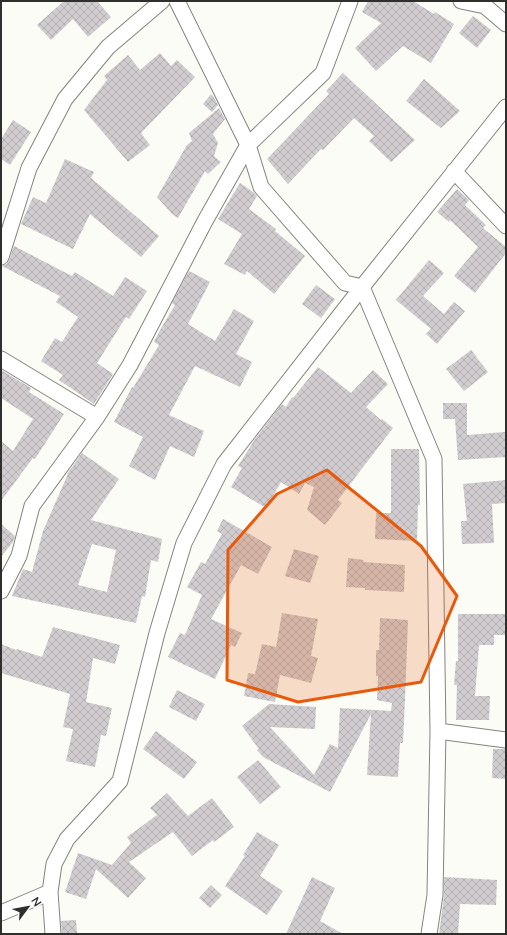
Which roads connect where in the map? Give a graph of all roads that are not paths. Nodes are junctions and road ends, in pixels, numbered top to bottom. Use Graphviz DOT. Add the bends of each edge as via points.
graph roads {
  1 [pos="162,1"];
  2 [pos="177,1"];
  3 [pos="350,1"];
  4 [pos="461,1"];
  5 [pos="485,3"];
  6 [pos="506,24"];
  7 [pos="506,107"];
  8 [pos="248,145"];
  9 [pos="454,171"];
  10 [pos="506,226"];
  11 [pos="1,257"];
  12 [pos="362,287"];
  13 [pos="1,359"];
  14 [pos="97,417"];
  15 [pos="1,591"];
  16 [pos="438,731"];
  17 [pos="506,740"];
  18 [pos="50,892"];
  19 [pos="1,913"];
  20 [pos="53,934"];
  21 [pos="429,934"];
  1 -- 11 [label="street" via="108,47 65,99 29,168"];
  2 -- 8 [label="street"];
  3 -- 8 [label="street" via="323,73"];
  4 -- 5 [label="street"];
  5 -- 6 [label="street"];
  7 -- 9 [label="street"];
  8 -- 12 [label="street" via="261,187 345,283"];
  8 -- 14 [label="street" via="130,365"];
  9 -- 10 [label="street"];
  9 -- 12 [label="street"];
  12 -- 16 [label="street" via="434,459"];
  12 -- 18 [label="street" via="224,464 184,543 157,633 120,781 67,839 54,864"];
  13 -- 14 [label="street"];
  14 -- 15 [label="street" via="32,506 19,556"];
  16 -- 17 [label="street"];
  16 -- 21 [label="street" via="435,895"];
  18 -- 19 [label="street"];
  18 -- 20 [label="street"];
}
